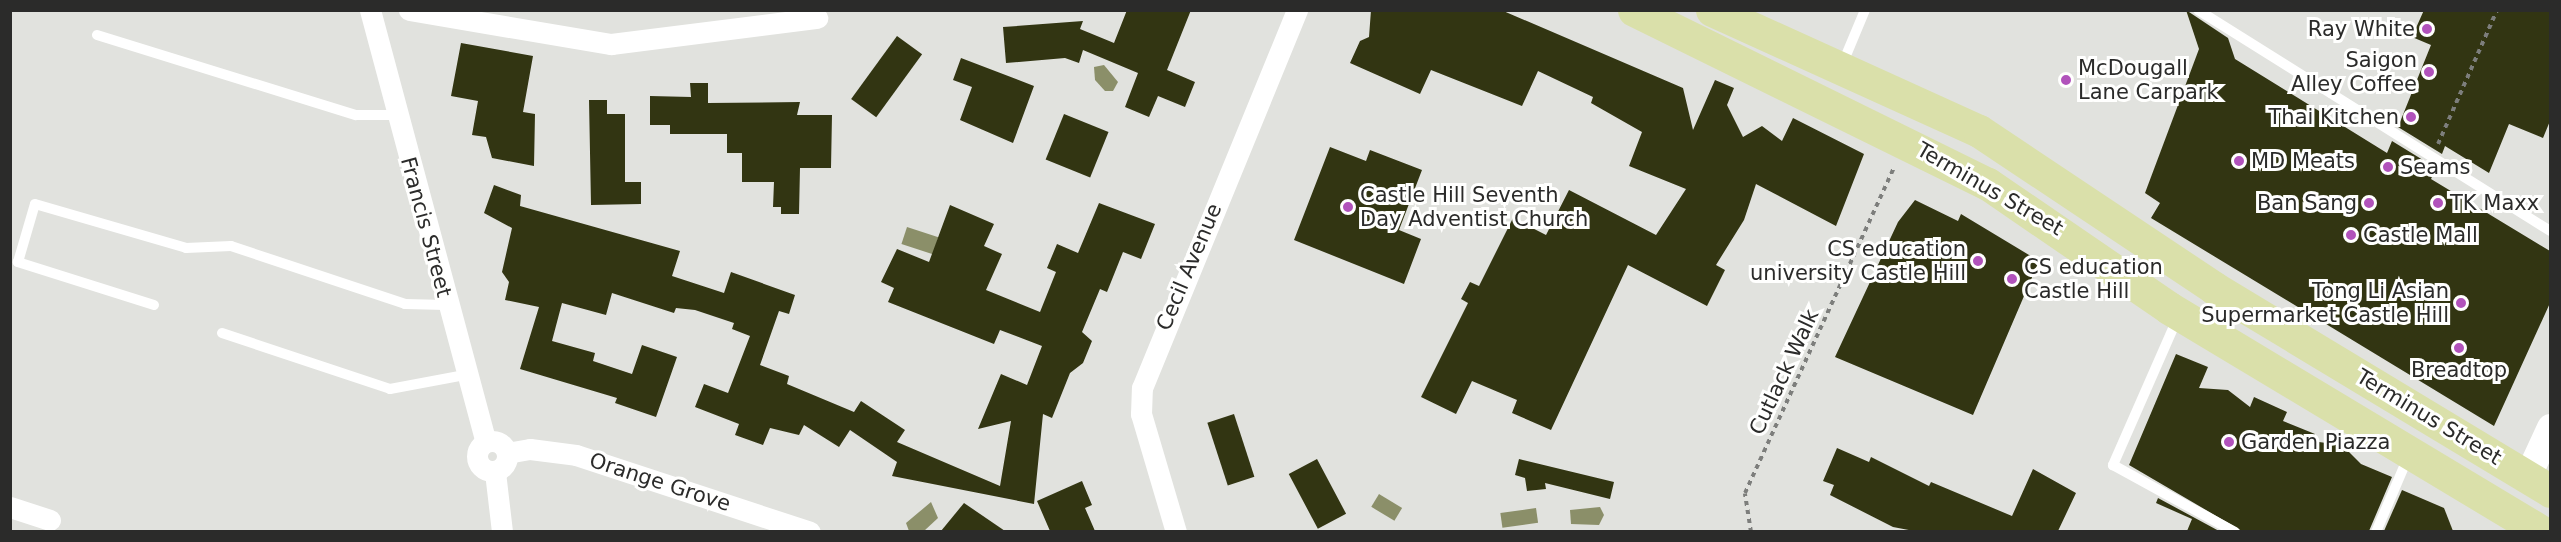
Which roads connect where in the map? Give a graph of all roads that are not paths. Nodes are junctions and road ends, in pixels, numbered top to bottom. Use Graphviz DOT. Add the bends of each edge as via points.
graph roads {
  1 [pos="370,10"];
  2 [pos="409,10"];
  3 [pos="1297,10"];
  4 [pos="1634,10"];
  5 [pos="1712,10"];
  6 [pos="1865,10"];
  7 [pos="2198,10"];
  8 [pos="817,18"];
  9 [pos="97,35"];
  10 [pos="1842,65"];
  11 [pos="1825,102"];
  12 [pos="396,115"];
  13 [pos="2550,231"];
  14 [pos="154,305"];
  15 [pos="446,305"];
  16 [pos="2179,314"];
  17 [pos="222,333"];
  18 [pos="465,375"];
  19 [pos="2550,427"];
  20 [pos="486,442"];
  21 [pos="2410,451"];
  22 [pos="507,453"];
  23 [pos="495,472"];
  24 [pos="2539,484"];
  25 [pos="10,507"];
  26 [pos="50,520"];
  27 [pos="2507,522"];
  28 [pos="502,531"];
  29 [pos="810,531"];
  30 [pos="1176,531"];
  31 [pos="2235,531"];
  32 [pos="2376,531"];
  33 [pos="2542,531"];
  1 -- 12 [label="street, Francis Street"];
  2 -- 8 [label="street" via="610,45"];
  3 -- 30 [label="street, Cecil Avenue" via="1142,388 1141,414"];
  4 -- 11 [label="main road, Terminus Street"];
  5 -- 10 [label="main road, Terminus Street"];
  6 -- 10 [label="lane"];
  7 -- 13 [label="lane"];
  9 -- 12 [label="lane" via="356,114"];
  10 -- 11 [label="main road"];
  10 -- 24 [label="main road, Terminus Street" via="1979,131 2214,288"];
  11 -- 16 [label="main road, Terminus Street" via="2006,195"];
  12 -- 15 [label="street, Francis Street"];
  14 -- 15 [label="lane" via="18,262 35,204 186,248 231,246 405,304"];
  15 -- 18 [label="street, Francis Street"];
  16 -- 21 [label="main road, Terminus Street"];
  16 -- 31 [label="lane" via="2113,465"];
  17 -- 18 [label="lane" via="390,390"];
  18 -- 20 [label="street, Francis Street"];
  19 -- 24 [label="street"];
  20 -- 22 [label="street" via="500,443"];
  20 -- 23 [label="street" via="477,461"];
  21 -- 27 [label="main road, Terminus Street"];
  21 -- 32 [label="lane"];
  22 -- 23 [label="street" via="505,466"];
  22 -- 29 [label="street, Orange Grove" via="530,449 576,455"];
  23 -- 28 [label="street"];
  24 -- 27 [label="main road"];
  25 -- 26 [label="street"];
  27 -- 33 [label="main road, Terminus Street"];
}
